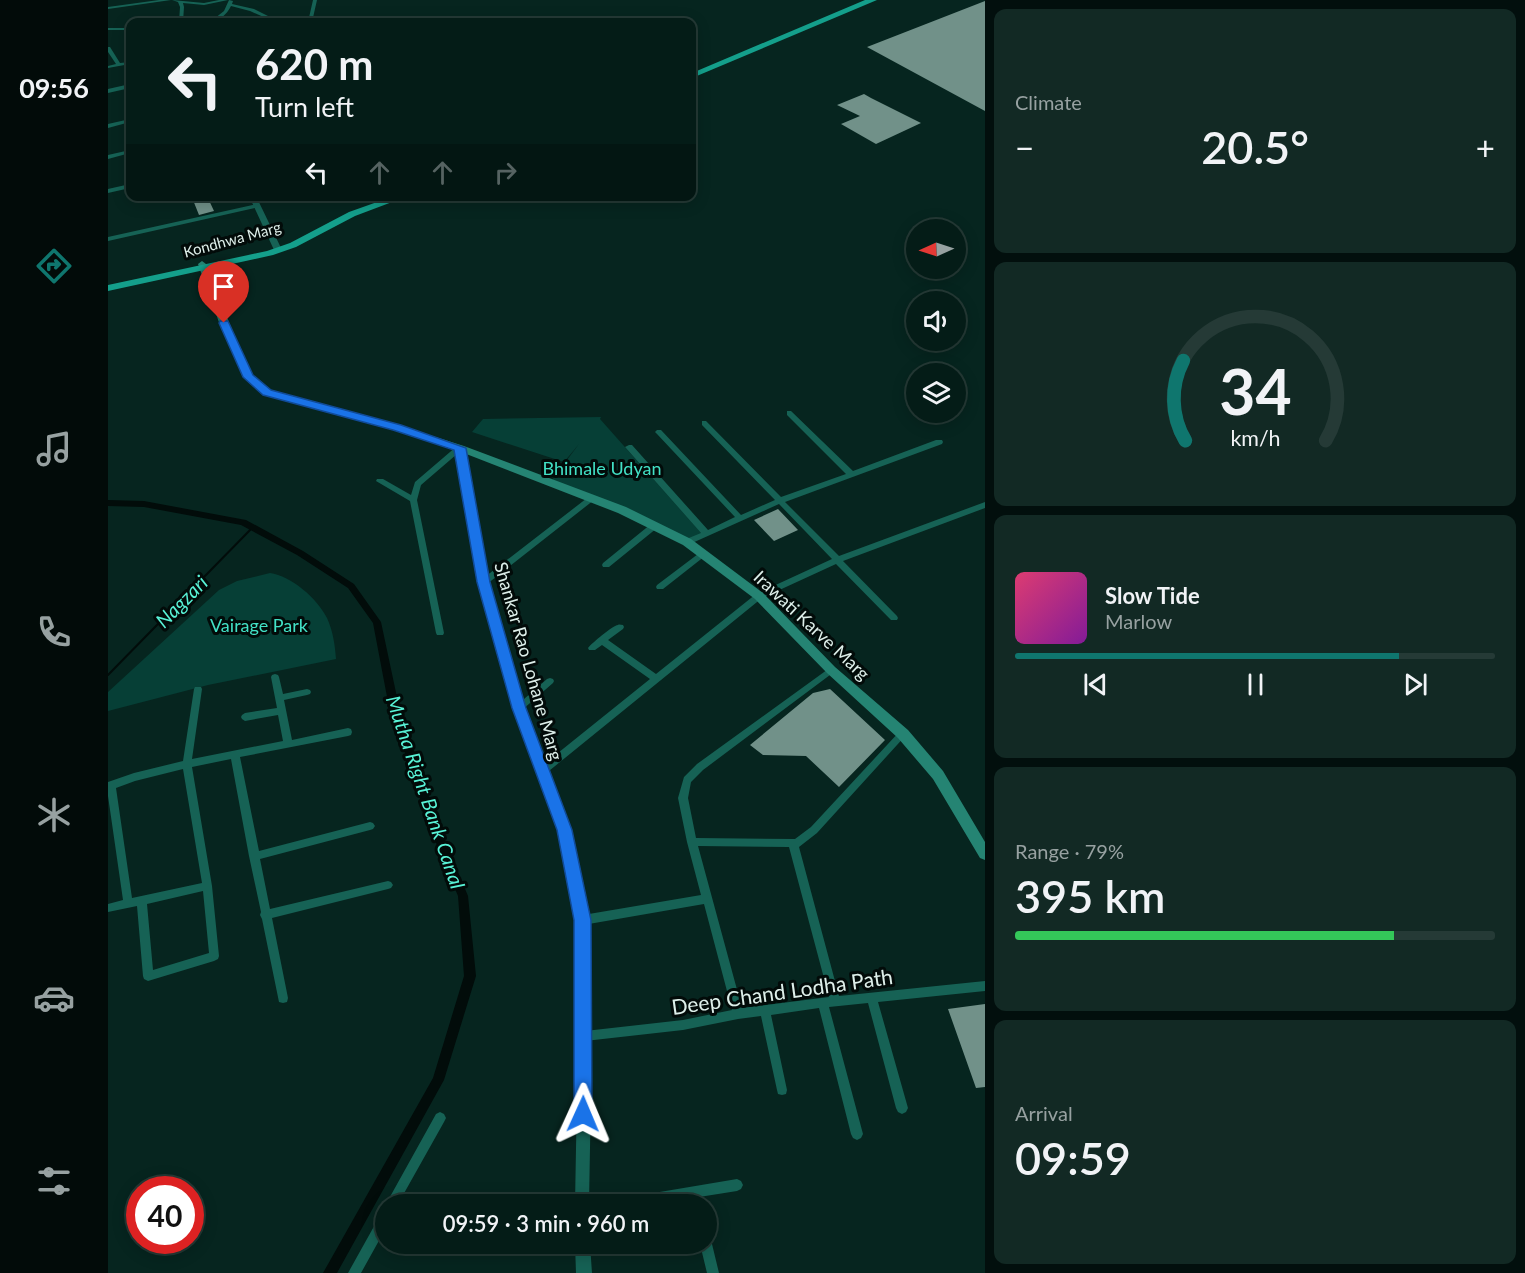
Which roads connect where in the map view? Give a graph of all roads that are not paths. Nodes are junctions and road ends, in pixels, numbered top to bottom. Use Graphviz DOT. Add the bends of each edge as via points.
graph roads {
  1 [pos="169,0"];
  2 [pos="174,0"];
  3 [pos="226,0"];
  4 [pos="315,0"];
  5 [pos="860,0"];
  6 [pos="873,0"];
  7 [pos="180,1"];
  8 [pos="197,3"];
  9 [pos="231,3"];
  10 [pos="182,7"];
  11 [pos="108,8"];
  12 [pos="181,18"];
  13 [pos="216,18"];
  14 [pos="269,18"];
  15 [pos="311,18"];
  16 [pos="108,29"];
  17 [pos="126,29"];
  18 [pos="108,48"];
  19 [pos="126,64"];
  20 [pos="119,65"];
  21 [pos="108,67"];
  22 [pos="696,72"];
  23 [pos="126,87"];
  24 [pos="108,91"];
  25 [pos="126,123"];
  26 [pos="108,126"];
  27 [pos="126,153"];
  28 [pos="108,157"];
  29 [pos="126,187"];
  30 [pos="108,191"];
  31 [pos="254,201"];
  32 [pos="376,201"];
  33 [pos="390,201"];
  34 [pos="257,206"];
  35 [pos="108,239"];
  36 [pos="278,248"];
  37 [pos="203,266"];
  38 [pos="108,283"];
  39 [pos="108,288"];
  40 [pos="789,413"];
  41 [pos="704,423"];
  42 [pos="659,432"];
  43 [pos="939,442"];
  44 [pos="629,447"];
  45 [pos="460,448"];
  46 [pos="851,474"];
  47 [pos="380,481"];
  48 [pos="591,498"];
  49 [pos="413,500"];
  50 [pos="779,501"];
  51 [pos="985,505"];
  52 [pos="740,518"];
  53 [pos="654,526"];
  54 [pos="706,533"];
  55 [pos="687,542"];
  56 [pos="702,554"];
  57 [pos="837,560"];
  58 [pos="606,565"];
  59 [pos="484,582"];
  60 [pos="660,588"];
  61 [pos="759,596"];
  62 [pos="894,618"];
  63 [pos="620,627"];
  64 [pos="440,633"];
  65 [pos="602,640"];
  66 [pos="592,648"];
  67 [pos="831,670"];
  68 [pos="275,677"];
  69 [pos="656,679"];
  70 [pos="550,681"];
  71 [pos="198,689"];
  72 [pos="307,692"];
  73 [pos="279,698"];
  74 [pos="519,708"];
  75 [pos="281,711"];
  76 [pos="245,717"];
  77 [pos="348,732"];
  78 [pos="903,734"];
  79 [pos="288,744"];
  80 [pos="235,754"];
  81 [pos="187,764"];
  82 [pos="541,772"];
  83 [pos="109,786"];
  84 [pos="370,826"];
  85 [pos="692,842"];
  86 [pos="793,843"];
  87 [pos="985,854"];
  88 [pos="254,856"];
  89 [pos="388,885"];
  90 [pos="207,886"];
  91 [pos="707,899"];
  92 [pos="142,901"];
  93 [pos="128,904"];
  94 [pos="108,908"];
  95 [pos="266,915"];
  96 [pos="583,920"];
  97 [pos="985,986"];
  98 [pos="283,998"];
  99 [pos="872,998"];
  100 [pos="829,1002"];
  101 [pos="765,1010"];
  102 [pos="738,1014"];
  103 [pos="585,1036"];
  104 [pos="782,1090"];
  105 [pos="902,1108"];
  106 [pos="440,1118"];
  107 [pos="856,1134"];
  108 [pos="737,1185"];
  109 [pos="398,1194"];
  110 [pos="582,1194"];
  111 [pos="711,1194"];
  112 [pos="375,1236"];
  113 [pos="583,1254"];
  114 [pos="708,1254"];
  115 [pos="354,1273"];
  116 [pos="584,1273"];
  117 [pos="713,1273"];
  1 -- 11 [label="street"];
  2 -- 7 [label="street"];
  3 -- 8 [label="street"];
  4 -- 15 [label="street"];
  5 -- 22 [label="main road"];
  6 -- 22 [label="main road"];
  7 -- 8 [label="street"];
  7 -- 10 [label="street"];
  8 -- 10 [label="street"];
  9 -- 13 [label="street"];
  9 -- 14 [label="street"];
  10 -- 12 [label="street"];
  16 -- 17 [label="street"];
  18 -- 20 [label="street"];
  19 -- 20 [label="street"];
  20 -- 21 [label="street"];
  23 -- 24 [label="street"];
  25 -- 26 [label="street"];
  27 -- 28 [label="street"];
  29 -- 30 [label="street"];
  31 -- 34 [label="street"];
  32 -- 36 [label="main road, Kondhwa Marg" via="348,210"];
  33 -- 36 [label="main road, Kondhwa Marg"];
  34 -- 35 [label="street"];
  34 -- 36 [label="street"];
  36 -- 37 [label="main road, Kondhwa Marg"];
  37 -- 38 [label="main road, Kondhwa Marg"];
  37 -- 39 [label="main road, Kondhwa Marg"];
  37 -- 45 [label="main road, Irawati Karve Marg" via="248,377 256,386 282,399 368,419"];
  40 -- 46 [label="street"];
  41 -- 50 [label="street"];
  42 -- 52 [label="street"];
  43 -- 46 [label="street"];
  44 -- 54 [label="street"];
  45 -- 48 [label="main road, Irawati Karve Marg"];
  45 -- 49 [label="street" via="418,484"];
  45 -- 59 [label="street, Shankar Rao Lohane Marg"];
  46 -- 50 [label="street"];
  47 -- 49 [label="street"];
  48 -- 53 [label="main road, Irawati Karve Marg"];
  48 -- 59 [label="street"];
  49 -- 64 [label="street"];
  50 -- 52 [label="street"];
  50 -- 57 [label="street"];
  51 -- 57 [label="street"];
  52 -- 54 [label="street"];
  53 -- 55 [label="main road, Irawati Karve Marg"];
  53 -- 58 [label="street"];
  54 -- 55 [label="street"];
  55 -- 56 [label="main road, Irawati Karve Marg"];
  56 -- 60 [label="street"];
  56 -- 61 [label="main road, Irawati Karve Marg"];
  57 -- 61 [label="street"];
  57 -- 62 [label="street"];
  59 -- 74 [label="street, Shankar Rao Lohane Marg"];
  61 -- 67 [label="main road, Irawati Karve Marg"];
  61 -- 69 [label="street"];
  63 -- 65 [label="street"];
  65 -- 66 [label="street"];
  65 -- 69 [label="street"];
  67 -- 78 [label="main road, Irawati Karve Marg"];
  67 -- 85 [label="street" via="687,780 683,798"];
  68 -- 73 [label="street"];
  69 -- 82 [label="street"];
  70 -- 74 [label="street"];
  71 -- 81 [label="street"];
  72 -- 73 [label="street"];
  73 -- 75 [label="street"];
  74 -- 82 [label="street, Shankar Rao Lohane Marg"];
  75 -- 76 [label="street"];
  75 -- 79 [label="street"];
  77 -- 79 [label="street"];
  78 -- 86 [label="street" via="814,830"];
  78 -- 87 [label="main road, Irawati Karve Marg" via="938,775"];
  79 -- 80 [label="street"];
  80 -- 81 [label="street"];
  80 -- 88 [label="street"];
  81 -- 83 [label="street"];
  81 -- 90 [label="street"];
  82 -- 96 [label="street, Shankar Rao Lohane Marg" via="564,830"];
  83 -- 93 [label="street"];
  84 -- 88 [label="street"];
  85 -- 86 [label="street"];
  85 -- 91 [label="street"];
  86 -- 100 [label="street"];
  88 -- 95 [label="street"];
  89 -- 95 [label="street"];
  90 -- 92 [label="street"];
  90 -- 92 [label="street" via="214,956 148,976"];
  91 -- 96 [label="street"];
  91 -- 102 [label="street"];
  92 -- 93 [label="street"];
  93 -- 94 [label="street"];
  95 -- 98 [label="street"];
  96 -- 103 [label="street, Shankar Rao Lohane Marg"];
  97 -- 99 [label="street, Deep Chand Lodha Path"];
  99 -- 100 [label="street, Deep Chand Lodha Path"];
  99 -- 105 [label="street"];
  100 -- 101 [label="street, Deep Chand Lodha Path"];
  100 -- 107 [label="street"];
  101 -- 102 [label="street, Deep Chand Lodha Path"];
  101 -- 104 [label="street"];
  102 -- 103 [label="street, Deep Chand Lodha Path"];
  103 -- 110 [label="street, Shankar Rao Lohane Marg"];
  106 -- 109 [label="street"];
  108 -- 111 [label="street"];
  112 -- 115 [label="street"];
  113 -- 116 [label="street"];
  114 -- 117 [label="street"];
}
